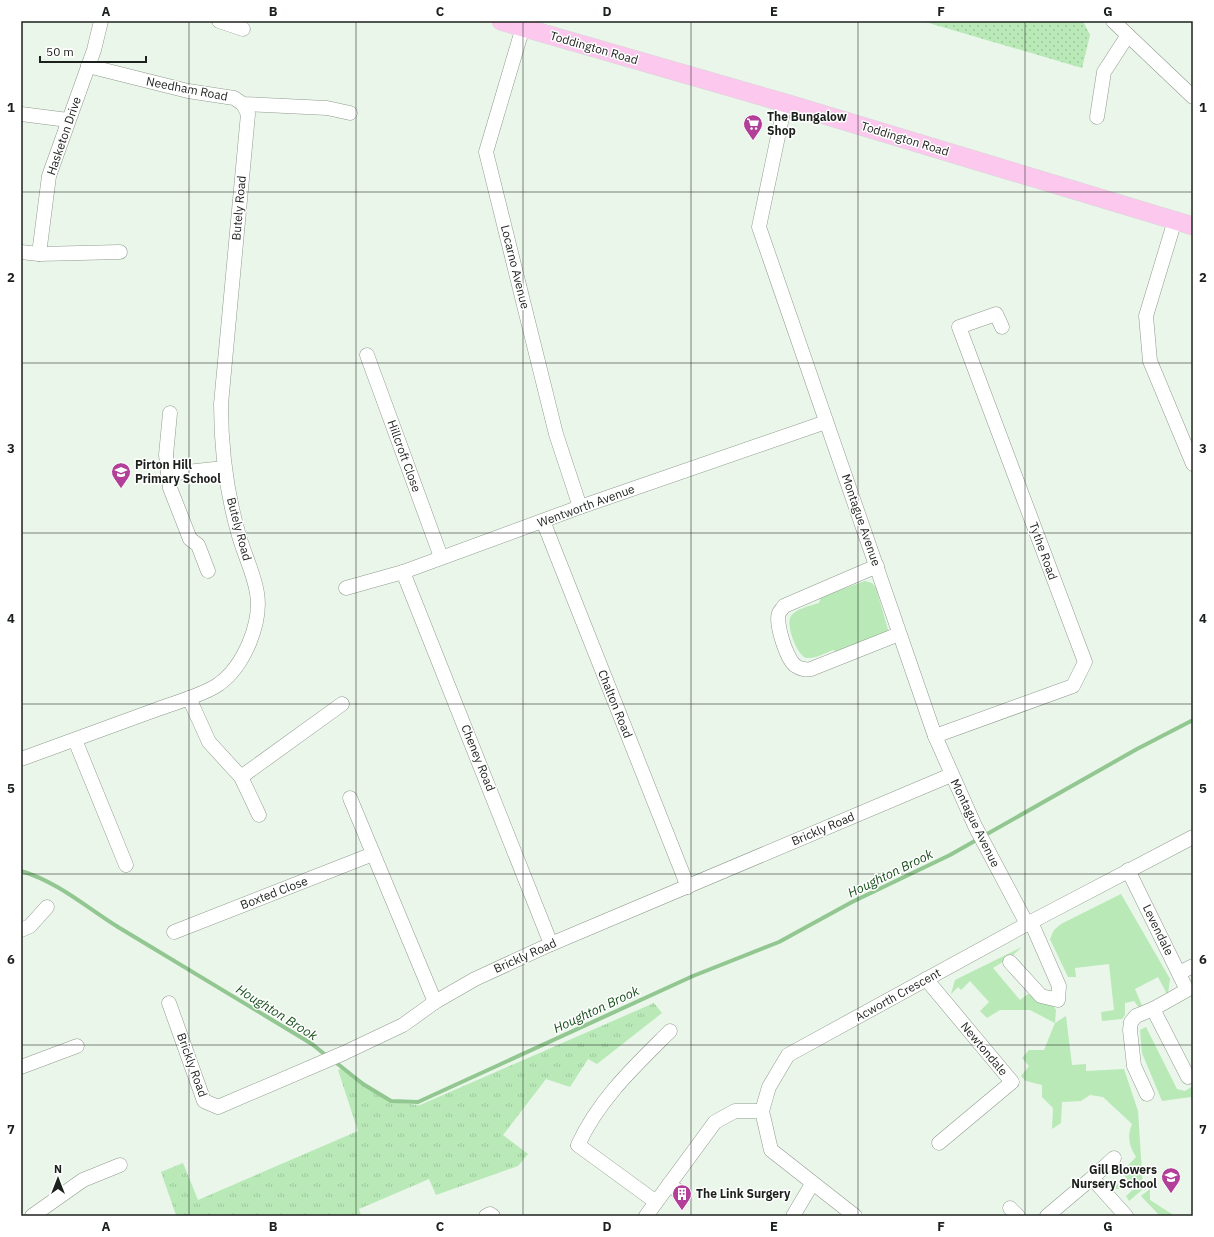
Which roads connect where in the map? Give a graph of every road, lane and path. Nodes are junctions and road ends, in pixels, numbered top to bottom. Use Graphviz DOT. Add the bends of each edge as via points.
graph roads {
  1 [pos="100,21"];
  2 [pos="219,21"];
  3 [pos="501,21"];
  4 [pos="1113,21"];
  5 [pos="523,27"];
  6 [pos="243,29"];
  7 [pos="1128,35"];
  8 [pos="88,66"];
  9 [pos="1193,97"];
  10 [pos="785,103"];
  11 [pos="243,104"];
  12 [pos="350,113"];
  13 [pos="21,114"];
  14 [pos="1097,117"];
  15 [pos="68,120"];
  16 [pos="1175,220"];
  17 [pos="1193,226"];
  18 [pos="21,252"];
  19 [pos="120,252"];
  20 [pos="39,254"];
  21 [pos="1002,327"];
  22 [pos="367,356"];
  23 [pos="170,413"];
  24 [pos="826,422"];
  25 [pos="1193,464"];
  26 [pos="224,468"];
  27 [pos="168,474"];
  28 [pos="580,508"];
  29 [pos="543,521"];
  30 [pos="441,557"];
  31 [pos="877,566"];
  32 [pos="208,571"];
  33 [pos="403,572"];
  34 [pos="346,588"];
  35 [pos="899,634"];
  36 [pos="188,698"];
  37 [pos="342,704"];
  38 [pos="935,736"];
  39 [pos="75,740"];
  40 [pos="21,759"];
  41 [pos="951,775"];
  42 [pos="241,776"];
  43 [pos="350,798"];
  44 [pos="259,815"];
  45 [pos="1193,837"];
  46 [pos="373,854"];
  47 [pos="126,865"];
  48 [pos="1128,870"];
  49 [pos="688,887"];
  50 [pos="47,907"];
  51 [pos="1029,923"];
  52 [pos="21,930"];
  53 [pos="174,932"];
  54 [pos="551,944"];
  55 [pos="1010,962"];
  56 [pos="1193,966"];
  57 [pos="1179,973"];
  58 [pos="926,979"];
  59 [pos="169,1002"];
  60 [pos="435,1002"];
  61 [pos="1153,1009"];
  62 [pos="670,1031"];
  63 [pos="77,1046"];
  64 [pos="21,1067"];
  65 [pos="1188,1077"];
  66 [pos="1147,1094"];
  67 [pos="762,1111"];
  68 [pos="940,1143"];
  69 [pos="1114,1158"];
  70 [pos="120,1165"];
  71 [pos="1092,1178"];
  72 [pos="669,1184"];
  73 [pos="812,1184"];
  74 [pos="682,1194"];
  75 [pos="656,1202"];
  76 [pos="32,1216"];
  77 [pos="486,1216"];
  78 [pos="493,1216"];
  79 [pos="646,1216"];
  80 [pos="793,1216"];
  81 [pos="855,1216"];
  82 [pos="1047,1216"];
  83 [pos="1126,1216"];
  1 -- 8 [label="street, Hasketon Drive"];
  2 -- 6 [label="street"];
  3 -- 5 [label="main road, Toddington Road"];
  4 -- 7 [label="street"];
  5 -- 10 [label="main road, Toddington Road"];
  5 -- 28 [label="street, Locarno Avenue" via="486,152 556,434"];
  7 -- 9 [label="street"];
  7 -- 14 [label="street" via="1104,72"];
  8 -- 11 [label="street, Needham Road" via="188,91 234,98"];
  8 -- 15 [label="street, Hasketon Drive"];
  10 -- 16 [label="main road, Toddington Road"];
  10 -- 24 [label="street, Montague Avenue" via="759,227"];
  11 -- 12 [label="street, Needham Road" via="311,106"];
  11 -- 26 [label="street, Butely Road" via="248,114 221,404"];
  13 -- 15 [label="street"];
  15 -- 20 [label="street, Hasketon Drive" via="50,176"];
  16 -- 17 [label="main road, Toddington Road"];
  16 -- 25 [label="street" via="1146,316 1150,361"];
  18 -- 20 [label="street"];
  19 -- 20 [label="street"];
  21 -- 38 [label="street, Tythe Road" via="996,314 959,327 1084,662 1073,686"];
  22 -- 30 [label="street, Hillcroft Close"];
  23 -- 27 [label="street" via="166,455"];
  24 -- 28 [label="street, Wentworth Avenue"];
  24 -- 31 [label="street, Montague Avenue"];
  26 -- 27 [label="street"];
  26 -- 36 [label="street, Butely Road" via="237,532 257,592 259,612 252,637 239,663 219,684"];
  27 -- 32 [label="street" via="170,488 190,539 198,545"];
  28 -- 29 [label="street, Wentworth Avenue"];
  29 -- 30 [label="street, Wentworth Avenue"];
  29 -- 49 [label="street, Chalton Road"];
  30 -- 33 [label="street, Wentworth Avenue"];
  31 -- 35 [label="street, Montague Avenue"];
  31 -- 35 [label="street" via="784,606 778,621 788,656 796,666 807,670"];
  33 -- 34 [label="street, Wentworth Avenue"];
  33 -- 54 [label="street, Cheney Road"];
  35 -- 38 [label="street, Montague Avenue"];
  36 -- 39 [label="street, Butely Road"];
  36 -- 42 [label="street" via="209,742"];
  37 -- 42 [label="street"];
  38 -- 41 [label="street, Montague Avenue"];
  39 -- 40 [label="street, Butely Road"];
  39 -- 47 [label="street"];
  41 -- 49 [label="street, Brickly Road"];
  41 -- 51 [label="street, Montague Avenue" via="983,842"];
  42 -- 44 [label="street"];
  43 -- 46 [label="street"];
  45 -- 48 [label="street, Acworth Crescent"];
  46 -- 53 [label="street, Boxted Close"];
  46 -- 60 [label="street"];
  48 -- 51 [label="street, Acworth Crescent"];
  48 -- 57 [label="street, Levendale"];
  49 -- 54 [label="street, Brickly Road"];
  50 -- 52 [label="street" via="30,926"];
  51 -- 55 [label="street, Montague Avenue" via="1059,986 1058,1000 1041,996"];
  51 -- 58 [label="street, Acworth Crescent"];
  54 -- 60 [label="street, Brickly Road" via="475,979"];
  56 -- 57 [label="street"];
  57 -- 61 [label="street, Levendale" via="1187,990"];
  58 -- 67 [label="street, Acworth Crescent" via="788,1055 768,1087"];
  58 -- 68 [label="street, Newtondale" via="1012,1082"];
  59 -- 60 [label="street, Brickly Road" via="204,1101 218,1107 344,1053 403,1024"];
  61 -- 65 [label="street"];
  61 -- 66 [label="street" via="1136,1016 1131,1022 1130,1030 1134,1066"];
  62 -- 75 [label="street" via="616,1085 588,1124 578,1145"];
  63 -- 64 [label="street"];
  67 -- 72 [label="street" via="735,1111 715,1122"];
  67 -- 73 [label="street, Acworth Crescent" via="771,1150"];
  69 -- 71 [label="street"];
  70 -- 76 [label="street" via="83,1180"];
  71 -- 82 [label="street"];
  71 -- 83 [label="street"];
  72 -- 74 [label="street"];
  72 -- 75 [label="street"];
  73 -- 80 [label="street"];
  73 -- 81 [label="street, Acworth Crescent"];
  75 -- 79 [label="street"];
  77 -- 78 [label="street"];
}
